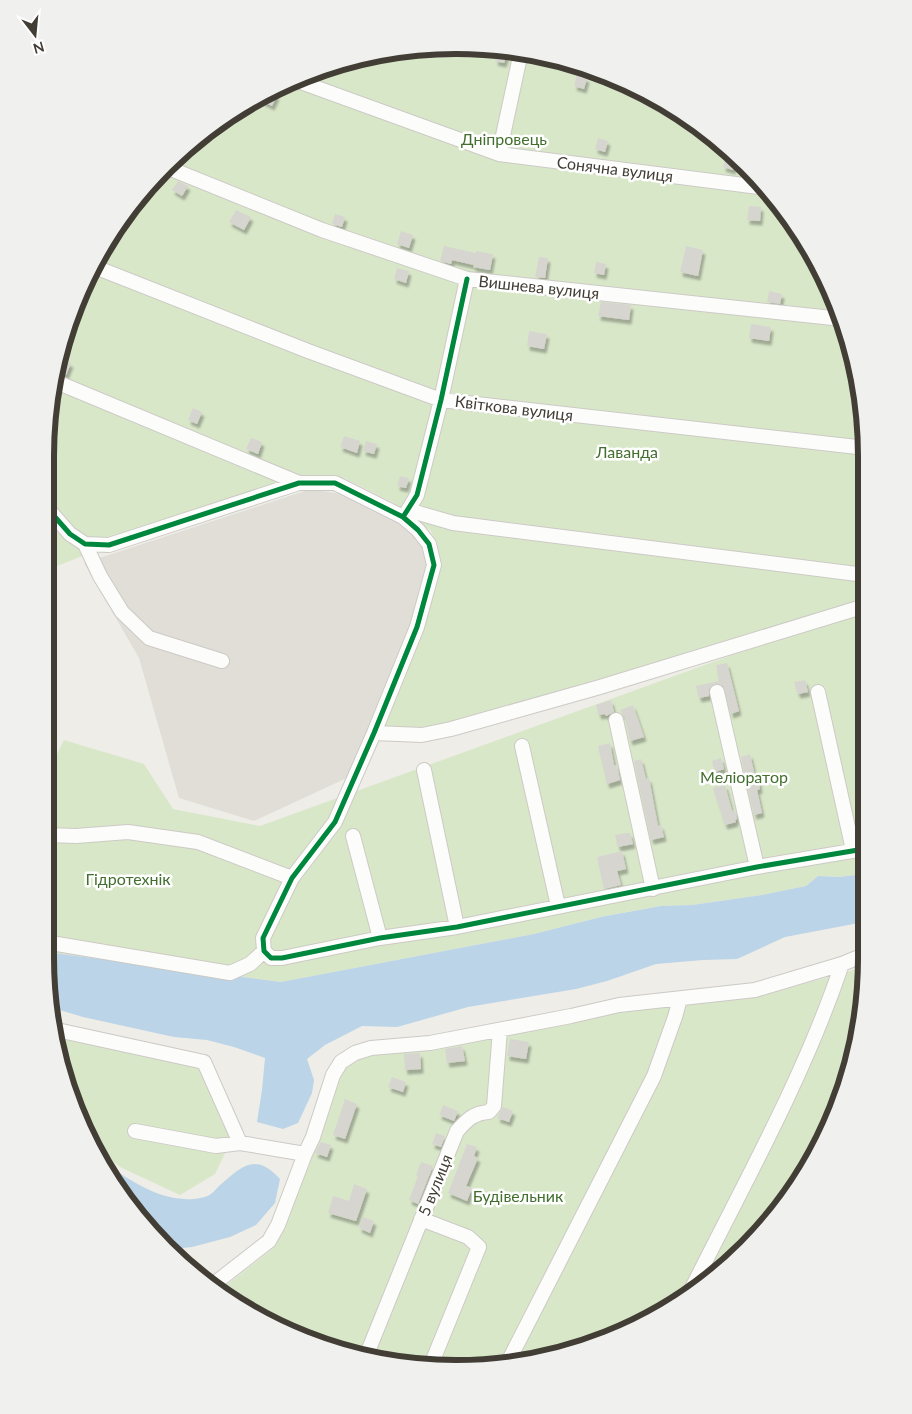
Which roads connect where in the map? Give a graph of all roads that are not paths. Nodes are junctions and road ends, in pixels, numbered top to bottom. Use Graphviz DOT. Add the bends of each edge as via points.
graph roads {
  1 [pos="519,59"];
  2 [pos="304,83"];
  3 [pos="498,154"];
  4 [pos="174,170"];
  5 [pos="754,186"];
  6 [pos="100,269"];
  7 [pos="466,279"];
  8 [pos="834,318"];
  9 [pos="60,384"];
  10 [pos="441,400"];
  11 [pos="858,447"];
  12 [pos="299,483"];
  13 [pos="406,514"];
  14 [pos="54,516"];
  15 [pos="85,544"];
  16 [pos="858,574"];
  17 [pos="858,608"];
  18 [pos="222,661"];
  19 [pos="717,692"];
  20 [pos="818,692"];
  21 [pos="616,720"];
  22 [pos="374,732"];
  23 [pos="522,746"];
  24 [pos="424,770"];
  25 [pos="54,835"];
  26 [pos="353,836"];
  27 [pos="858,846"];
  28 [pos="858,850"];
  29 [pos="757,867"];
  30 [pos="292,878"];
  31 [pos="653,889"];
  32 [pos="558,906"];
  33 [pos="457,926"];
  34 [pos="380,938"];
  35 [pos="54,944"];
  36 [pos="264,951"];
  37 [pos="858,957"];
  38 [pos="842,964"];
  39 [pos="680,999"];
  40 [pos="500,1030"];
  41 [pos="60,1031"];
  42 [pos="135,1131"];
  43 [pos="240,1143"];
  44 [pos="305,1154"];
  45 [pos="421,1219"];
  46 [pos="696,1280"];
  47 [pos="217,1281"];
  48 [pos="368,1351"];
  49 [pos="511,1357"];
  50 [pos="433,1359"];
  1 -- 3 [label="street"];
  2 -- 3 [label="street, Сонячна вулиця"];
  3 -- 5 [label="street, Сонячна вулиця"];
  4 -- 7 [label="street, Вишнева вулиця" via="322,230"];
  6 -- 10 [label="street, Квіткова вулиця" via="308,352"];
  7 -- 8 [label="street, Вишнева вулиця"];
  7 -- 10 [label="street"];
  9 -- 12 [label="street"];
  10 -- 11 [label="street, Квіткова вулиця"];
  10 -- 13 [label="street" via="417,495"];
  12 -- 13 [label="street" via="335,483"];
  12 -- 15 [label="street" via="109,545"];
  13 -- 16 [label="street" via="453,523"];
  13 -- 22 [label="street" via="429,544 434,565 417,627"];
  14 -- 15 [label="street" via="70,534"];
  15 -- 18 [label="street" via="122,612 149,638"];
  17 -- 22 [label="street" via="451,730 422,735"];
  19 -- 29 [label="street"];
  20 -- 27 [label="street"];
  21 -- 31 [label="street"];
  22 -- 30 [label="street" via="335,822"];
  23 -- 32 [label="street"];
  24 -- 33 [label="street"];
  25 -- 30 [label="street" via="128,832 198,842"];
  26 -- 34 [label="street"];
  28 -- 29 [label="street"];
  29 -- 31 [label="street"];
  30 -- 36 [label="street" via="263,938"];
  31 -- 32 [label="street"];
  32 -- 33 [label="street"];
  33 -- 34 [label="street"];
  34 -- 36 [label="street" via="282,958 271,958"];
  35 -- 36 [label="street" via="230,973 250,964"];
  37 -- 38 [label="street"];
  38 -- 39 [label="street" via="755,990"];
  38 -- 46 [label="street" via="793,1088"];
  39 -- 40 [label="street" via="619,1005"];
  39 -- 49 [label="street" via="654,1076"];
  40 -- 44 [label="street" via="354,1053 341,1062 333,1075 314,1137"];
  40 -- 45 [label="street, 5 вулиця" via="494,1106 489,1112 468,1118 458,1131"];
  41 -- 43 [label="street" via="204,1062"];
  42 -- 43 [label="street" via="216,1146"];
  43 -- 44 [label="street"];
  44 -- 47 [label="street" via="269,1241"];
  45 -- 48 [label="street, 5 вулиця"];
  45 -- 50 [label="street" via="468,1237 479,1247"];
}
